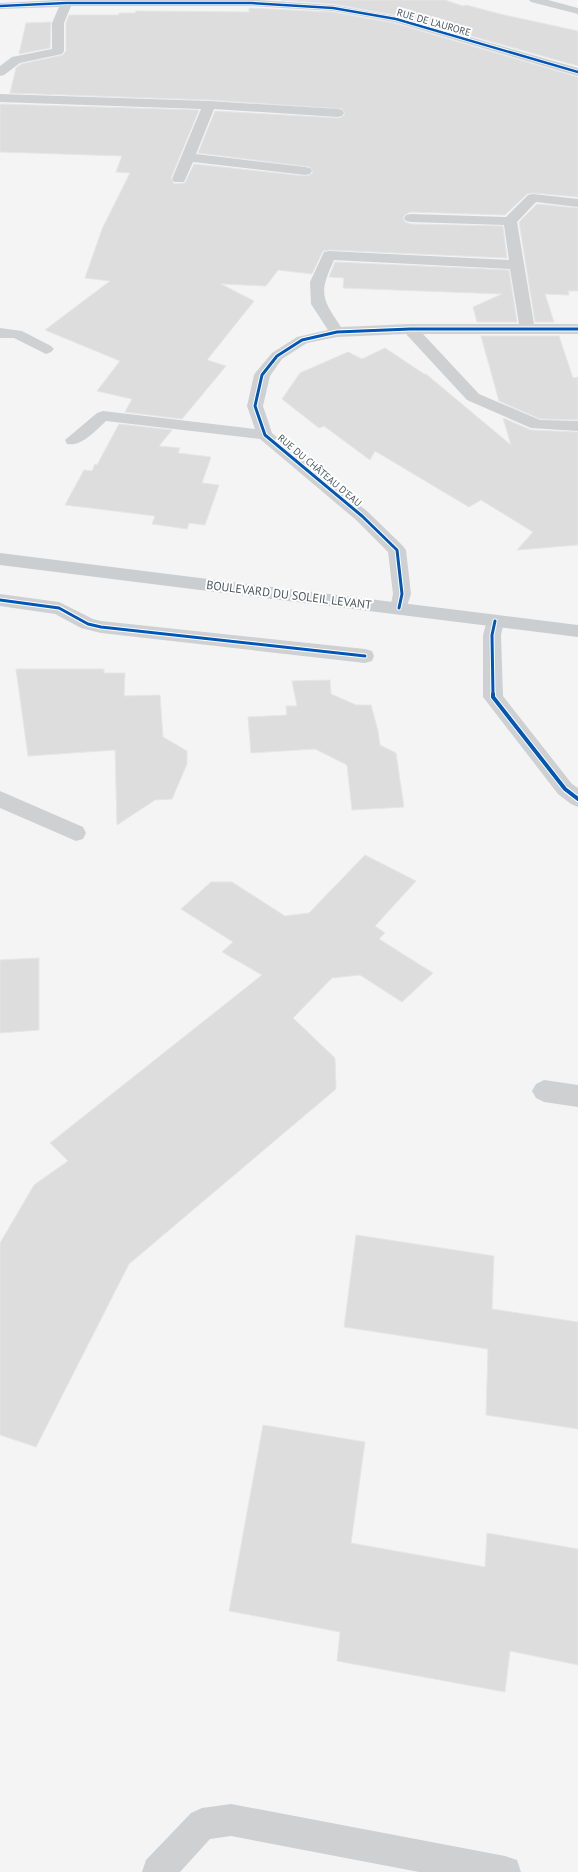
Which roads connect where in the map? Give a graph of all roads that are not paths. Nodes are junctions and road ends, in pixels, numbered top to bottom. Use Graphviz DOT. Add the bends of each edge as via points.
graph roads {
  1 [pos="535,0"];
  2 [pos="67,2"];
  3 [pos="0,6"];
  4 [pos="578,11"];
  5 [pos="0,60"];
  6 [pos="16,60"];
  7 [pos="0,72"];
  8 [pos="578,72"];
  9 [pos="0,98"];
  10 [pos="209,105"];
  11 [pos="338,113"];
  12 [pos="188,157"];
  13 [pos="305,171"];
  14 [pos="179,179"];
  15 [pos="578,203"];
  16 [pos="411,218"];
  17 [pos="510,221"];
  18 [pos="516,265"];
  19 [pos="410,329"];
  20 [pos="578,329"];
  21 [pos="527,330"];
  22 [pos="337,332"];
  23 [pos="0,333"];
  24 [pos="46,350"];
  25 [pos="578,426"];
  26 [pos="265,435"];
  27 [pos="73,440"];
  28 [pos="0,559"];
  29 [pos="0,600"];
  30 [pos="399,608"];
  31 [pos="495,621"];
  32 [pos="578,631"];
  33 [pos="365,656"];
  34 [pos="0,799"];
  35 [pos="578,799"];
  36 [pos="76,833"];
  37 [pos="544,1091"];
  38 [pos="578,1096"];
  39 [pos="158,1872"];
  40 [pos="505,1872"];
  1 -- 4 [label="street"];
  2 -- 3 [label="street, RUE DE L'AURORE"];
  2 -- 6 [label="street" via="58,23 58,51"];
  2 -- 8 [label="street, RUE DE L'AURORE" via="251,3 334,8 396,18"];
  5 -- 6 [label="street"];
  6 -- 7 [label="street"];
  9 -- 10 [label="street"];
  10 -- 11 [label="street"];
  10 -- 12 [label="street"];
  12 -- 13 [label="street"];
  12 -- 14 [label="street"];
  15 -- 17 [label="street" via="533,198"];
  16 -- 17 [label="street"];
  17 -- 18 [label="street"];
  18 -- 21 [label="street"];
  18 -- 22 [label="street" via="329,255 317,282 318,304"];
  19 -- 21 [label="street, RUE DU CHÂTEAU D'EAU"];
  19 -- 22 [label="street, RUE DU CHÂTEAU D'EAU"];
  19 -- 25 [label="street" via="473,397 537,425"];
  20 -- 21 [label="street, RUE DU CHÂTEAU D'EAU"];
  22 -- 26 [label="street, RUE DU CHÂTEAU D'EAU" via="302,340 277,356 262,375 255,406"];
  23 -- 24 [label="street" via="17,334"];
  26 -- 27 [label="street" via="103,416"];
  26 -- 30 [label="street, RUE DU CHÂTEAU D'EAU" via="362,516 397,550 402,594"];
  28 -- 30 [label="main road, BOULEVARD DU SOLEIL LEVANT"];
  29 -- 33 [label="street" via="59,608 88,624 101,627"];
  30 -- 31 [label="main road, BOULEVARD DU SOLEIL LEVANT"];
  31 -- 32 [label="main road, BOULEVARD DU SOLEIL LEVANT"];
  31 -- 35 [label="street" via="492,636 493,697 565,789"];
  34 -- 36 [label="street"];
  37 -- 38 [label="street"];
  39 -- 40 [label="street" via="202,1824 231,1820"];
}
